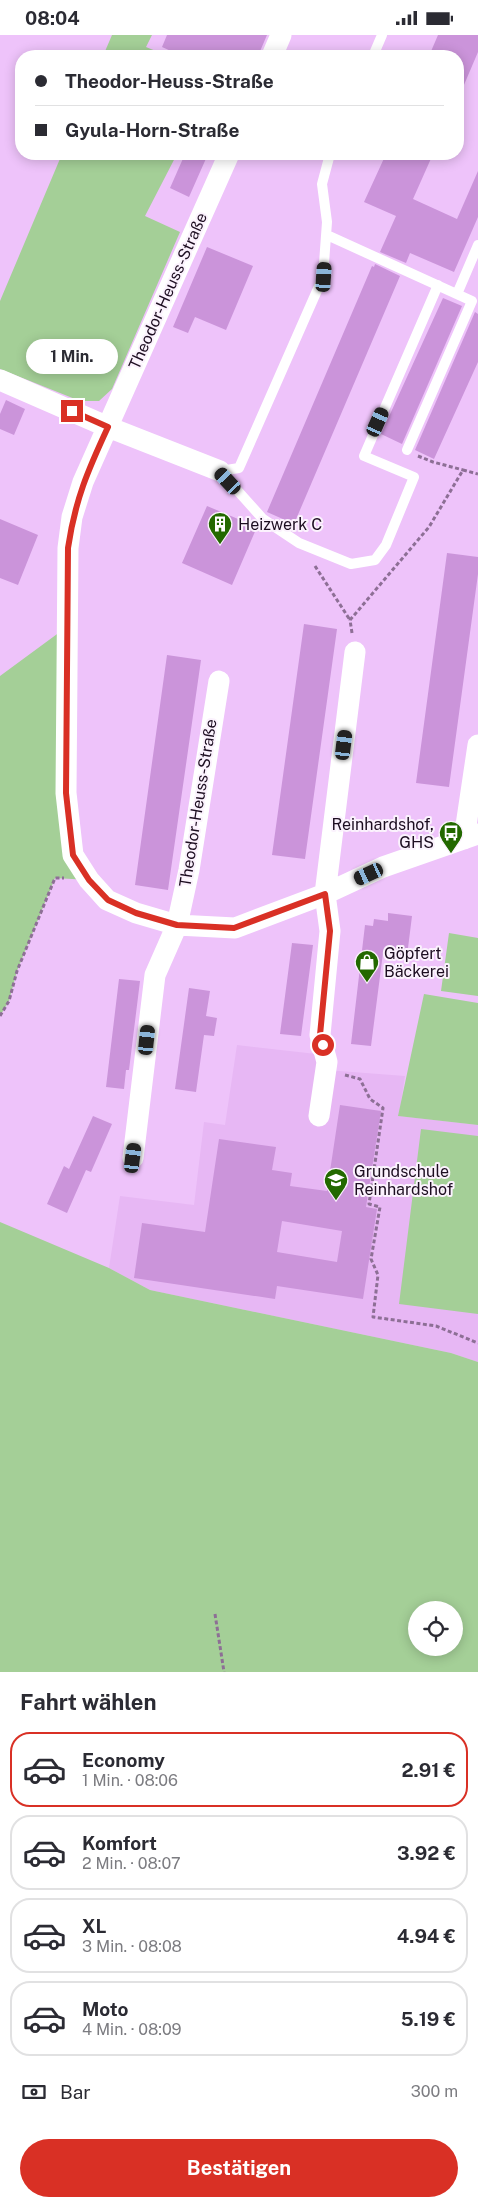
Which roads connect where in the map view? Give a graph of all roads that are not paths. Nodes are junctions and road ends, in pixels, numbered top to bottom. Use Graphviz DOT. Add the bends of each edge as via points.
graph roads {
  1 [pos="281,35"];
  2 [pos="382,35"];
  3 [pos="275,50"];
  4 [pos="376,50"];
  5 [pos="226,160"];
  6 [pos="328,160"];
  7 [pos="327,235"];
  8 [pos="478,245"];
  9 [pos="438,285"];
  10 [pos="457,294"];
  11 [pos="0,380"];
  12 [pos="108,427"];
  13 [pos="407,450"];
  14 [pos="220,471"];
  15 [pos="355,652"];
  16 [pos="218,681"];
  17 [pos="478,745"];
  18 [pos="471,837"];
  19 [pos="325,894"];
  20 [pos="177,925"];
  21 [pos="319,1116"];
  22 [pos="133,1158"];
  1 -- 3 [label="street"];
  2 -- 4 [label="lane"];
  5 -- 12 [label="street, Theodor-Heuss-Straße"];
  6 -- 7 [label="lane" via="322,183"];
  7 -- 9 [label="lane"];
  7 -- 14 [label="lane" via="324,277 239,469"];
  8 -- 10 [label="lane"];
  9 -- 10 [label="lane"];
  9 -- 14 [label="lane" via="364,456 414,477 386,545 375,560 351,565 299,543 263,519"];
  10 -- 13 [label="lane" via="472,301"];
  11 -- 12 [label="street"];
  12 -- 14 [label="street"];
  12 -- 20 [label="street, Theodor-Heuss-Straße" via="83,482 72,517 68,548 66,793 73,855 89,880 108,900 136,913"];
  15 -- 19 [label="street"];
  16 -- 20 [label="street, Theodor-Heuss-Straße" via="189,870"];
  17 -- 18 [label="street, Theodor-Heuss-Straße"];
  18 -- 19 [label="street, Theodor-Heuss-Straße" via="383,867"];
  19 -- 20 [label="street, Theodor-Heuss-Straße" via="234,928"];
  19 -- 21 [label="street" via="330,931 320,1035 327,1062"];
  20 -- 22 [label="street, Theodor-Heuss-Straße" via="155,975"];
}
